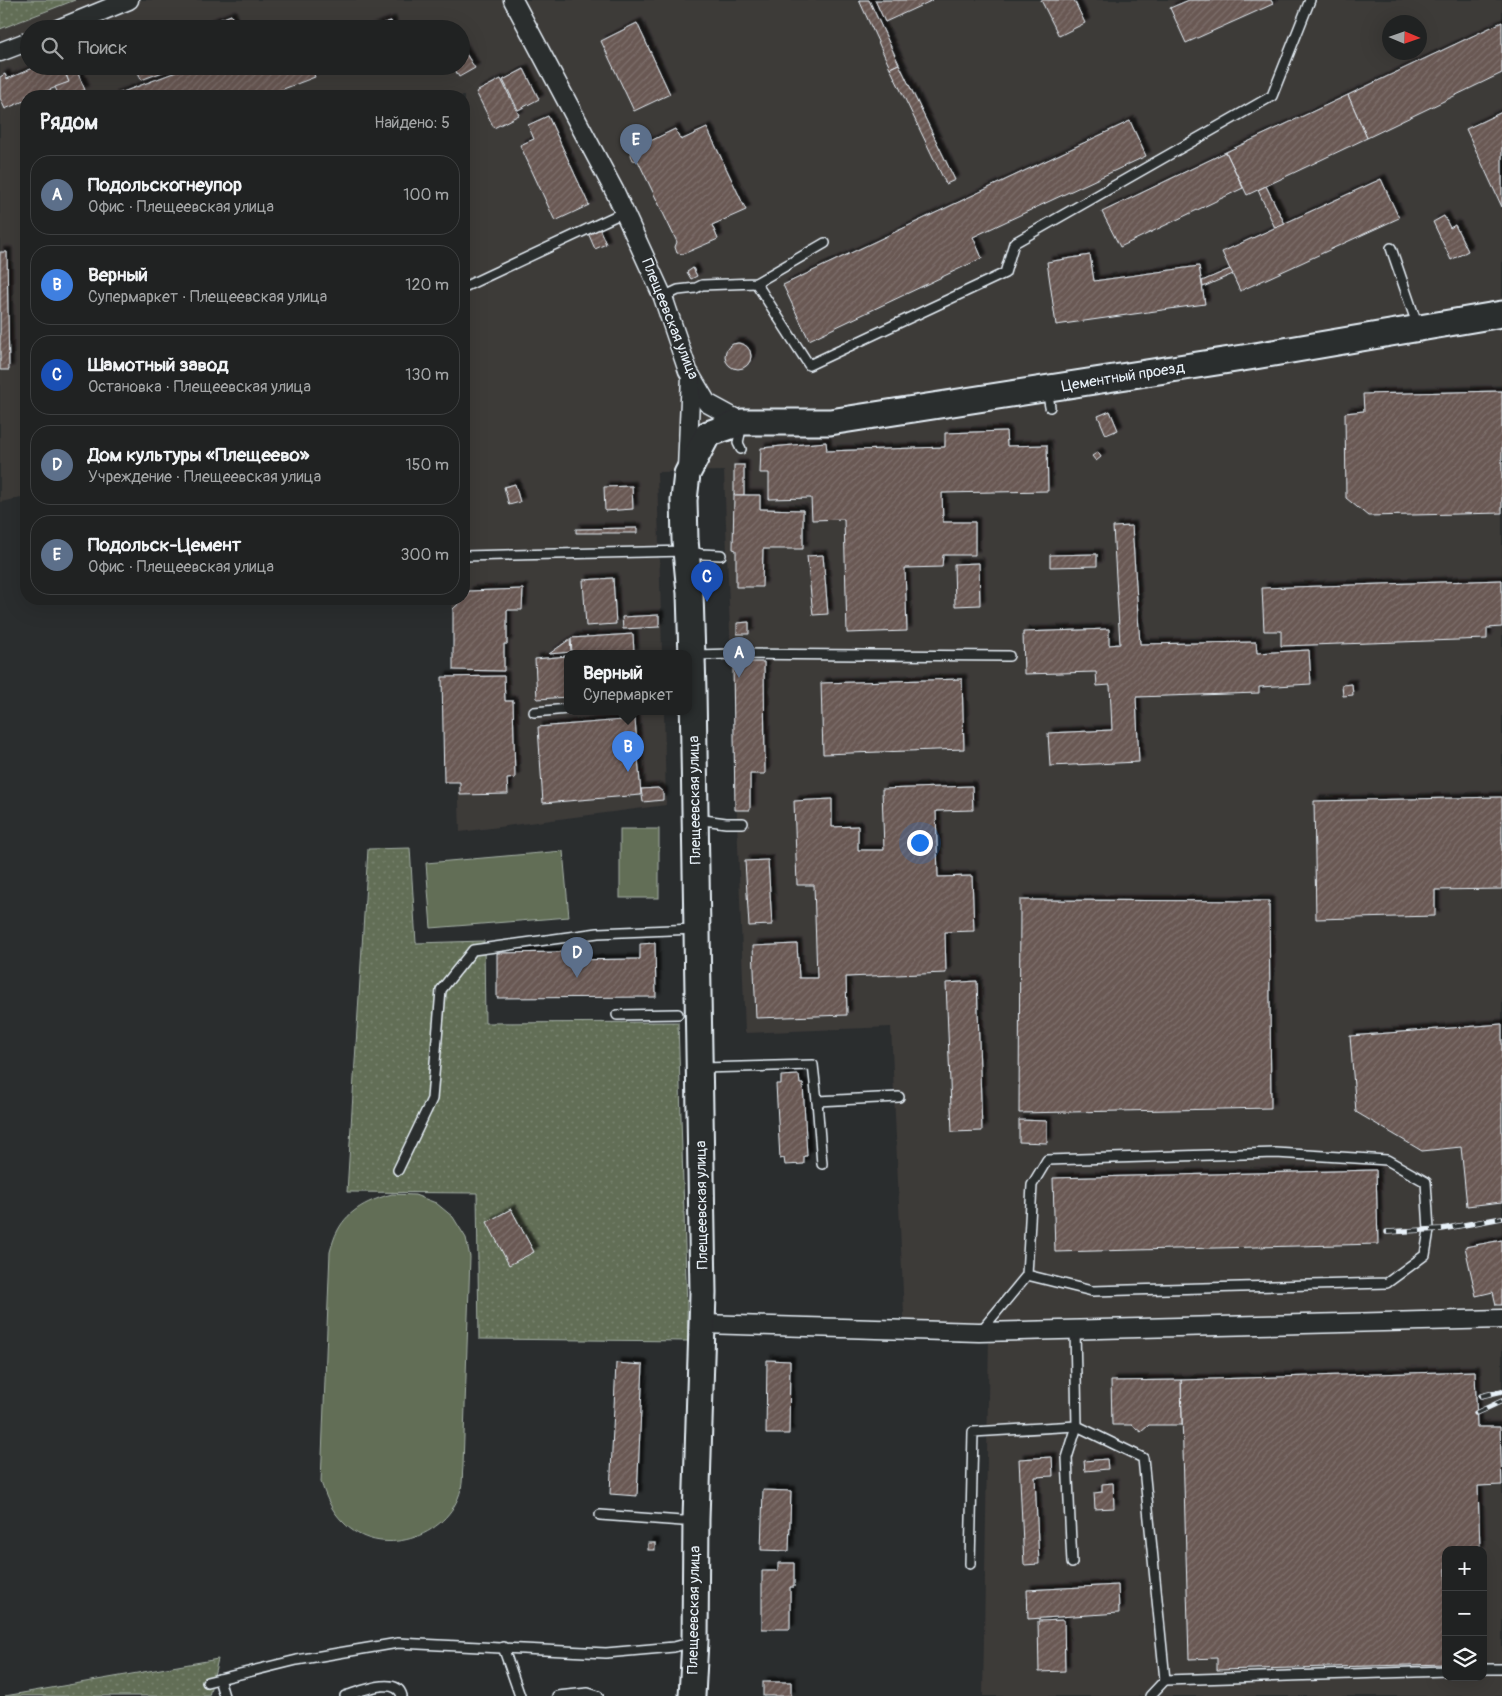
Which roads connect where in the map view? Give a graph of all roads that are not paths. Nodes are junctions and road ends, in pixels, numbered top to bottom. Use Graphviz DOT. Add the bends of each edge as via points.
graph roads {
  1 [pos="129,0"];
  2 [pos="513,0"];
  3 [pos="1310,0"];
  4 [pos="80,20"];
  5 [pos="20,44"];
  6 [pos="0,52"];
  7 [pos="624,212"];
  8 [pos="825,243"];
  9 [pos="1390,248"];
  10 [pos="756,283"];
  11 [pos="470,285"];
  12 [pos="663,297"];
  13 [pos="1502,314"];
  14 [pos="1418,328"];
  15 [pos="690,376"];
  16 [pos="742,422"];
  17 [pos="740,449"];
  18 [pos="687,474"];
  19 [pos="687,551"];
  20 [pos="721,555"];
  21 [pos="470,556"];
  22 [pos="692,650"];
  23 [pos="692,655"];
  24 [pos="1008,656"];
  25 [pos="564,709"];
  26 [pos="534,712"];
  27 [pos="692,715"];
  28 [pos="696,820"];
  29 [pos="743,823"];
  30 [pos="697,929"];
  31 [pos="678,1014"];
  32 [pos="617,1015"];
  33 [pos="699,1068"];
  34 [pos="899,1097"];
  35 [pos="817,1101"];
  36 [pos="822,1164"];
  37 [pos="398,1170"];
  38 [pos="1027,1274"];
  39 [pos="1502,1319"];
  40 [pos="703,1324"];
  41 [pos="1075,1330"];
  42 [pos="979,1332"];
  43 [pos="1077,1426"];
  44 [pos="600,1515"];
  45 [pos="696,1519"];
  46 [pos="1072,1563"];
  47 [pos="970,1564"];
  48 [pos="695,1641"];
  49 [pos="503,1647"];
  50 [pos="1487,1669"];
  51 [pos="1502,1669"];
  52 [pos="1442,1671"];
  53 [pos="219,1679"];
  54 [pos="1165,1680"];
  55 [pos="207,1682"];
  56 [pos="224,1696"];
  57 [pos="345,1696"];
  58 [pos="402,1696"];
  59 [pos="520,1696"];
  60 [pos="557,1696"];
  61 [pos="598,1696"];
  62 [pos="692,1696"];
  63 [pos="1150,1696"];
  1 -- 4 [label="street"];
  2 -- 7 [label="street, Плещеевская улица"];
  3 -- 10 [label="lane" via="1272,96 1014,243 1005,273 809,365"];
  5 -- 6 [label="street"];
  7 -- 11 [label="lane"];
  7 -- 12 [label="street, Плещеевская улица"];
  8 -- 10 [label="lane"];
  9 -- 14 [label="lane"];
  10 -- 12 [label="lane" via="702,285"];
  12 -- 15 [label="street, Плещеевская улица"];
  13 -- 14 [label="street, Цементный проезд"];
  14 -- 16 [label="street, Цементный проезд" via="1048,398 830,422"];
  15 -- 16 [label="street, Плещеевская улица" via="707,403"];
  15 -- 18 [label="street"];
  16 -- 17 [label="lane"];
  16 -- 18 [label="street, Плещеевская улица" via="708,434"];
  18 -- 19 [label="street, Плещеевская улица" via="684,500"];
  19 -- 20 [label="lane"];
  19 -- 21 [label="lane"];
  19 -- 22 [label="street, Плещеевская улица"];
  23 -- 24 [label="lane"];
  25 -- 26 [label="lane"];
  27 -- 28 [label="street, Плещеевская улица"];
  28 -- 29 [label="lane"];
  28 -- 30 [label="street, Плещеевская улица"];
  30 -- 33 [label="street, Плещеевская улица"];
  30 -- 37 [label="lane" via="598,933 473,950 441,990 432,1099"];
  31 -- 32 [label="lane"];
  33 -- 35 [label="lane" via="813,1066"];
  33 -- 40 [label="street, Плещеевская улица"];
  34 -- 35 [label="lane"];
  35 -- 36 [label="lane"];
  38 -- 38 [label="lane" via="1032,1185 1047,1160 1285,1154 1387,1160 1426,1182 1429,1230 1425,1254 1386,1283 1092,1291"];
  38 -- 42 [label="lane"];
  39 -- 41 [label="street"];
  40 -- 42 [label="street"];
  40 -- 45 [label="street, Плещеевская улица"];
  41 -- 42 [label="street"];
  41 -- 43 [label="lane"];
  43 -- 46 [label="lane" via="1067,1458"];
  43 -- 47 [label="lane" via="973,1432"];
  43 -- 54 [label="lane" via="1143,1458"];
  44 -- 45 [label="lane" via="682,1521"];
  45 -- 48 [label="street, Плещеевская улица"];
  48 -- 49 [label="lane" via="674,1647 606,1653"];
  48 -- 62 [label="street, Плещеевская улица"];
  49 -- 53 [label="lane" via="398,1643 298,1660"];
  49 -- 59 [label="lane"];
  50 -- 51 [label="lane"];
  52 -- 54 [label="lane"];
  53 -- 55 [label="lane"];
  53 -- 56 [label="lane"];
  54 -- 63 [label="lane"];
  57 -- 58 [label="lane" via="386,1685 395,1686"];
  60 -- 61 [label="lane" via="588,1693"];
}
